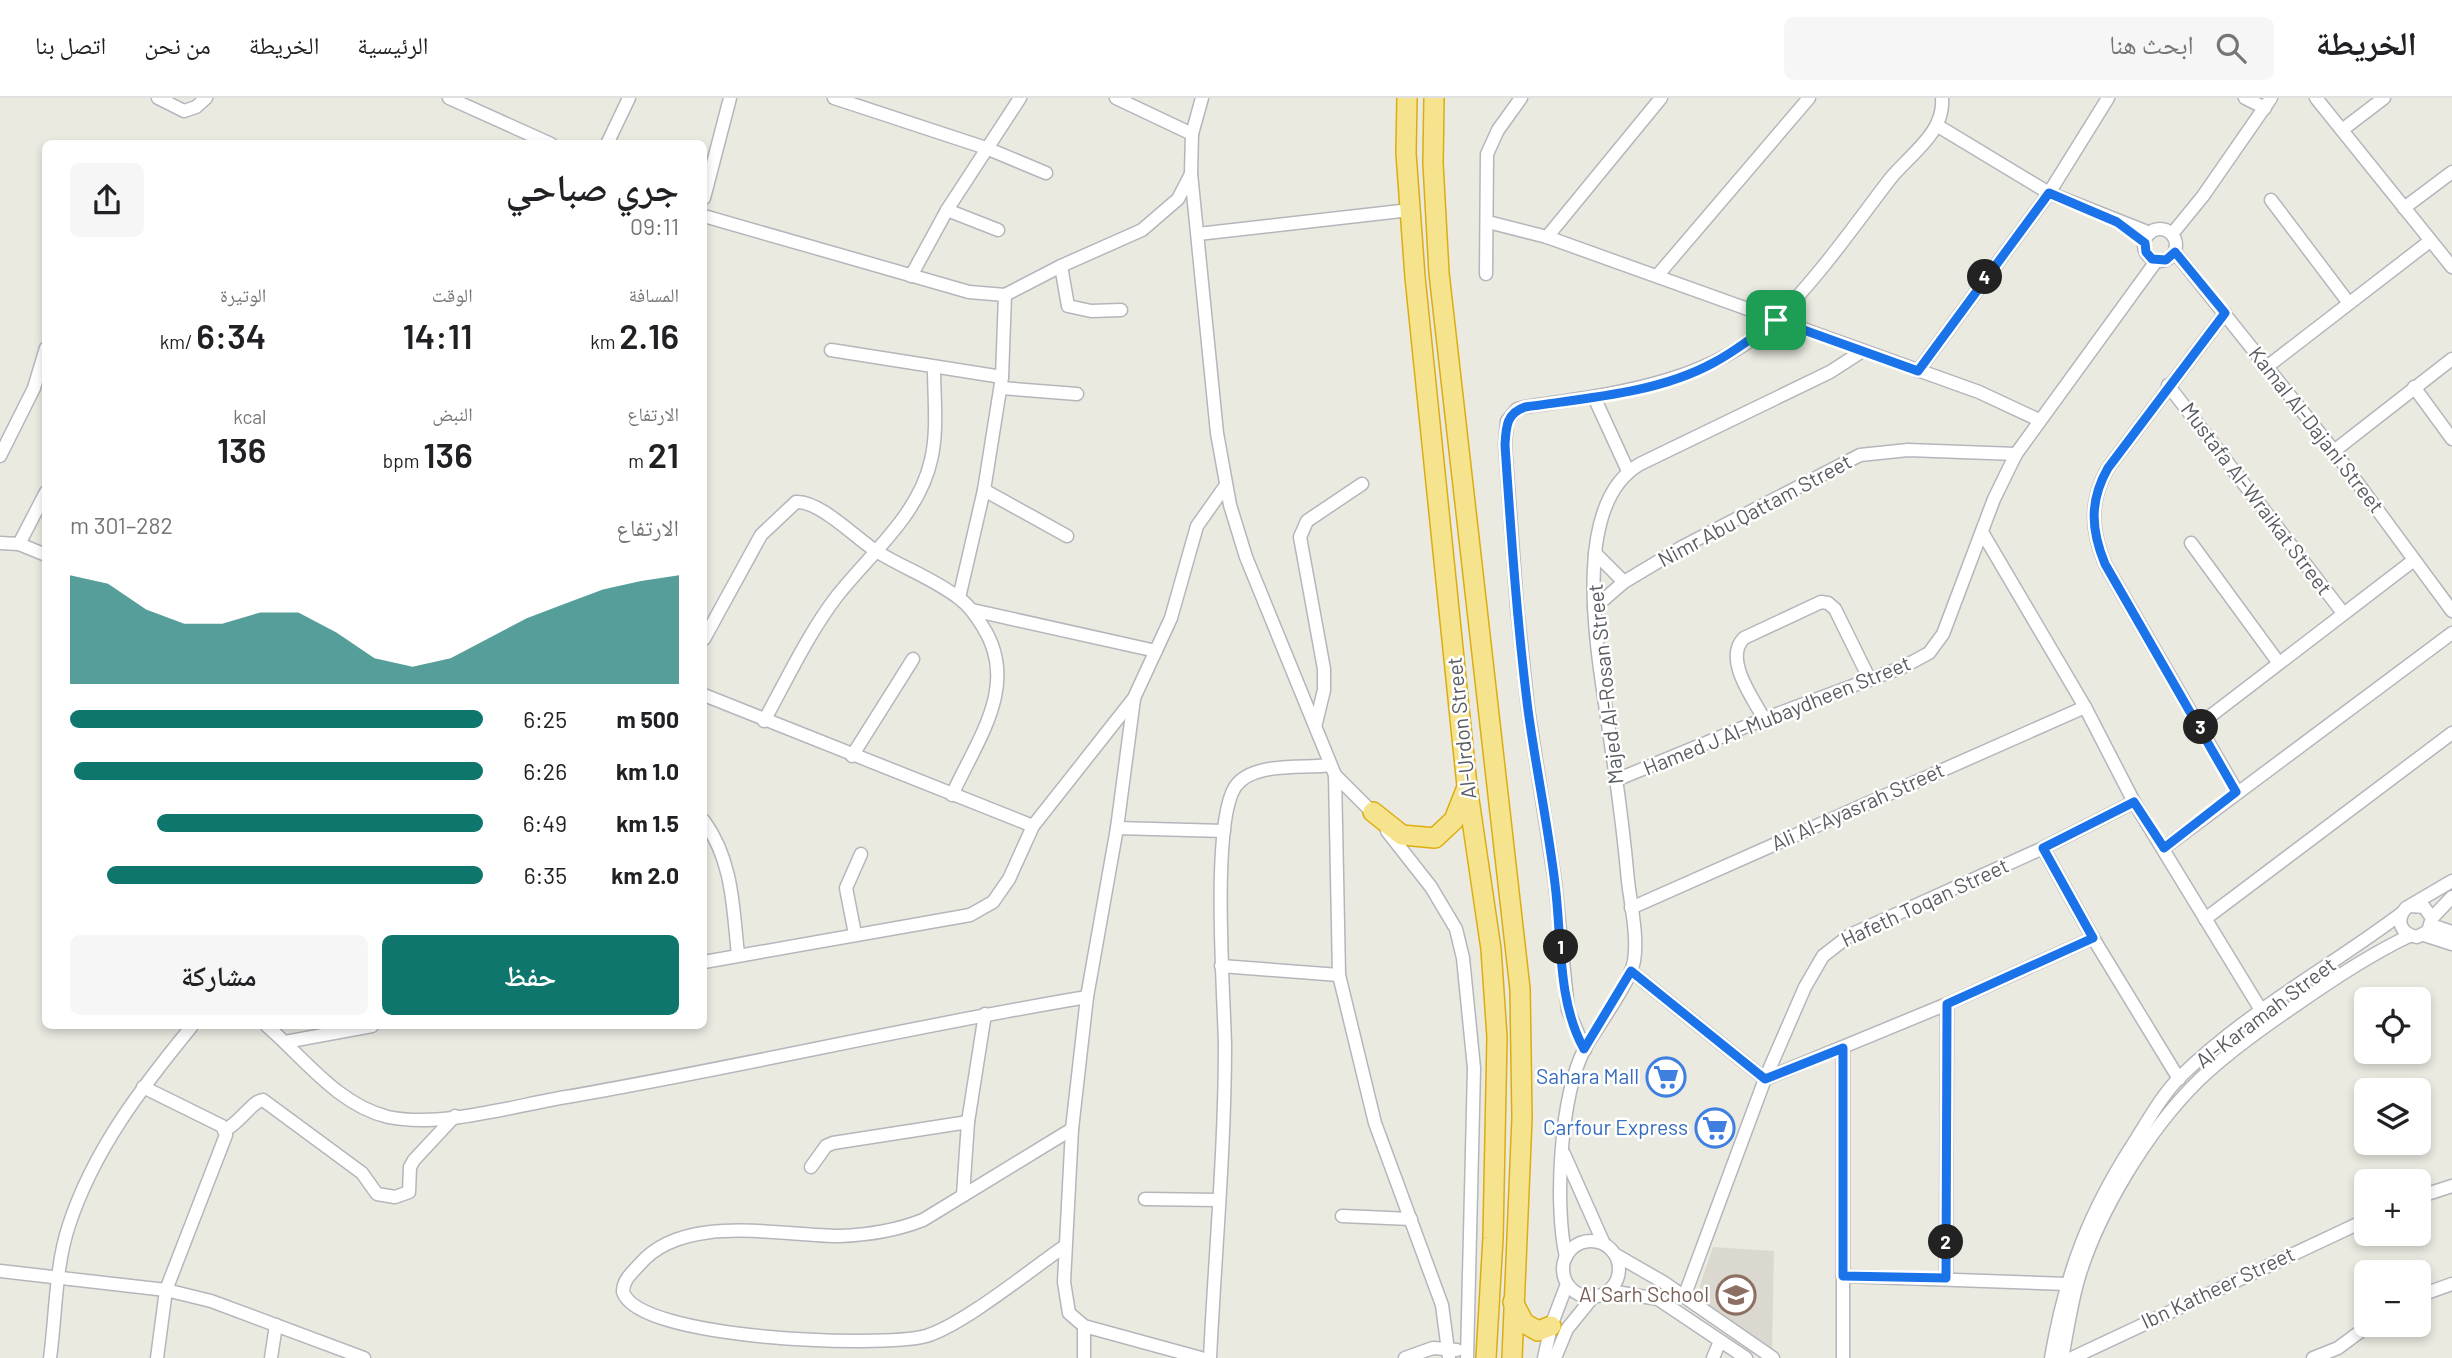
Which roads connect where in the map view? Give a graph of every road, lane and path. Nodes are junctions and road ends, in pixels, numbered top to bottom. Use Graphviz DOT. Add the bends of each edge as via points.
graph roads {
  1 [pos="158,98"];
  2 [pos="206,98"];
  3 [pos="449,98"];
  4 [pos="629,98"];
  5 [pos="730,98"];
  6 [pos="834,98"];
  7 [pos="1020,98"];
  8 [pos="1115,98"];
  9 [pos="1202,98"];
  10 [pos="1408,98"];
  11 [pos="1434,98"];
  12 [pos="1521,98"];
  13 [pos="1661,98"];
  14 [pos="1942,98"];
  15 [pos="2108,98"];
  16 [pos="2245,98"];
  17 [pos="2316,98"];
  18 [pos="2384,98"];
  19 [pos="1800,101"];
  20 [pos="2268,103"];
  21 [pos="1938,126"];
  22 [pos="2342,130"];
  23 [pos="1192,134"];
  24 [pos="542,140"];
  25 [pos="609,140"];
  26 [pos="986,148"];
  27 [pos="2452,172"];
  28 [pos="1046,173"];
  29 [pos="1191,173"];
  30 [pos="707,186"];
  31 [pos="2049,193"];
  32 [pos="2271,200"];
  33 [pos="2404,208"];
  34 [pos="947,211"];
  35 [pos="1410,211"];
  36 [pos="707,217"];
  37 [pos="1489,222"];
  38 [pos="998,230"];
  39 [pos="1198,234"];
  40 [pos="2172,234"];
  41 [pos="1547,237"];
  42 [pos="2147,238"];
  43 [pos="2430,241"];
  44 [pos="2175,252"];
  45 [pos="2157,260"];
  46 [pos="1061,266"];
  47 [pos="2452,267"];
  48 [pos="1486,274"];
  49 [pos="911,276"];
  50 [pos="1657,276"];
  51 [pos="1005,296"];
  52 [pos="2348,302"];
  53 [pos="1121,310"];
  54 [pos="2225,313"];
  55 [pos="1776,320"];
  56 [pos="831,350"];
  57 [pos="1861,352"];
  58 [pos="2452,359"];
  59 [pos="42,361"];
  60 [pos="2268,366"];
  61 [pos="934,369"];
  62 [pos="1918,371"];
  63 [pos="1002,383"];
  64 [pos="2168,385"];
  65 [pos="2414,387"];
  66 [pos="1077,394"];
  67 [pos="1594,397"];
  68 [pos="2039,421"];
  69 [pos="2452,439"];
  70 [pos="2334,451"];
  71 [pos="2016,454"];
  72 [pos="0,456"];
  73 [pos="1628,471"];
  74 [pos="1362,484"];
  75 [pos="1226,485"];
  76 [pos="984,490"];
  77 [pos="42,500"];
  78 [pos="1982,532"];
  79 [pos="1067,536"];
  80 [pos="0,543"];
  81 [pos="2191,543"];
  82 [pos="19,544"];
  83 [pos="876,551"];
  84 [pos="42,553"];
  85 [pos="1595,553"];
  86 [pos="2414,560"];
  87 [pos="1624,582"];
  88 [pos="959,598"];
  89 [pos="1594,608"];
  90 [pos="972,610"];
  91 [pos="2452,611"];
  92 [pos="2343,613"];
  93 [pos="2452,633"];
  94 [pos="707,634"];
  95 [pos="1156,651"];
  96 [pos="913,659"];
  97 [pos="2278,662"];
  98 [pos="1870,680"];
  99 [pos="707,696"];
  100 [pos="1134,698"];
  101 [pos="2085,706"];
  102 [pos="1764,719"];
  103 [pos="764,721"];
  104 [pos="1316,723"];
  105 [pos="2200,724"];
  106 [pos="2452,733"];
  107 [pos="852,756"];
  108 [pos="1333,770"];
  109 [pos="1616,780"];
  110 [pos="1467,786"];
  111 [pos="2236,792"];
  112 [pos="952,795"];
  113 [pos="2134,802"];
  114 [pos="1373,812"];
  115 [pos="707,826"];
  116 [pos="1033,826"];
  117 [pos="1117,828"];
  118 [pos="1224,831"];
  119 [pos="2043,848"];
  120 [pos="2164,848"];
  121 [pos="861,855"];
  122 [pos="2452,881"];
  123 [pos="2452,897"];
  124 [pos="1631,908"];
  125 [pos="2406,909"];
  126 [pos="2205,919"];
  127 [pos="2429,926"];
  128 [pos="2452,932"];
  129 [pos="855,934"];
  130 [pos="2409,936"];
  131 [pos="2093,938"];
  132 [pos="2452,944"];
  133 [pos="738,955"];
  134 [pos="707,961"];
  135 [pos="1221,966"];
  136 [pos="1631,971"];
  137 [pos="1339,975"];
  138 [pos="1087,997"];
  139 [pos="1947,1004"];
  140 [pos="2261,1010"];
  141 [pos="985,1014"];
  142 [pos="190,1029"];
  143 [pos="270,1029"];
  144 [pos="356,1029"];
  145 [pos="285,1042"];
  146 [pos="1843,1048"];
  147 [pos="1584,1049"];
  148 [pos="1765,1079"];
  149 [pos="2179,1079"];
  150 [pos="143,1087"];
  151 [pos="455,1116"];
  152 [pos="968,1122"];
  153 [pos="1072,1129"];
  154 [pos="225,1130"];
  155 [pos="1562,1150"];
  156 [pos="811,1167"];
  157 [pos="2452,1186"];
  158 [pos="2431,1193"];
  159 [pos="963,1195"];
  160 [pos="1145,1199"];
  161 [pos="1218,1200"];
  162 [pos="1342,1216"];
  163 [pos="1411,1219"];
  164 [pos="2354,1226"];
  165 [pos="1604,1244"];
  166 [pos="1065,1246"];
  167 [pos="1616,1255"];
  168 [pos="1566,1256"];
  169 [pos="0,1271"];
  170 [pos="1843,1276"];
  171 [pos="1946,1278"];
  172 [pos="58,1280"];
  173 [pos="1567,1284"];
  174 [pos="2066,1284"];
  175 [pos="2452,1284"];
  176 [pos="166,1290"];
  177 [pos="1610,1290"];
  178 [pos="2431,1291"];
  179 [pos="1592,1297"];
  180 [pos="1684,1297"];
  181 [pos="1513,1302"];
  182 [pos="276,1325"];
  183 [pos="1084,1326"];
  184 [pos="1551,1326"];
  185 [pos="2354,1336"];
  186 [pos="1720,1341"];
  187 [pos="1449,1354"];
  188 [pos="1467,1354"];
  189 [pos="50,1358"];
  190 [pos="156,1358"];
  191 [pos="271,1358"];
  192 [pos="364,1358"];
  193 [pos="1084,1358"];
  194 [pos="1201,1358"];
  195 [pos="1210,1358"];
  196 [pos="1405,1358"];
  197 [pos="1486,1358"];
  198 [pos="1511,1358"];
  199 [pos="1544,1358"];
  200 [pos="1555,1358"];
  201 [pos="1713,1358"];
  202 [pos="1746,1358"];
  203 [pos="1773,1358"];
  204 [pos="1843,1358"];
  205 [pos="2051,1358"];
  206 [pos="2062,1358"];
  207 [pos="2072,1358"];
  208 [pos="2313,1358"];
  1 -- 2 [label="street" via="184,111"];
  3 -- 24 [label="street"];
  4 -- 25 [label="street"];
  5 -- 30 [label="street"];
  6 -- 26 [label="street"];
  7 -- 26 [label="street"];
  8 -- 23 [label="street"];
  9 -- 23 [label="street"];
  10 -- 35 [label="highway, Al-Urdon Street"];
  11 -- 181 [label="highway, Al-Urdon Street" via="1439,273 1520,989 1522,1118"];
  12 -- 37 [label="street" via="1487,153"];
  13 -- 41 [label="street"];
  14 -- 21 [label="street"];
  15 -- 31 [label="street"];
  16 -- 20 [label="street"];
  17 -- 22 [label="street"];
  18 -- 22 [label="street"];
  19 -- 50 [label="street"];
  20 -- 40 [label="street"];
  21 -- 31 [label="street"];
  21 -- 55 [label="street" via="1894,173"];
  22 -- 33 [label="street"];
  23 -- 29 [label="street"];
  26 -- 28 [label="street"];
  26 -- 34 [label="street"];
  27 -- 33 [label="street"];
  29 -- 39 [label="street"];
  29 -- 46 [label="street" via="1178,199 1149,225"];
  31 -- 42 [label="street"];
  31 -- 62 [label="street"];
  32 -- 52 [label="street"];
  33 -- 43 [label="street"];
  34 -- 38 [label="street"];
  34 -- 49 [label="street"];
  35 -- 39 [label="street"];
  35 -- 110 [label="highway, Al-Urdon Street"];
  36 -- 49 [label="street"];
  37 -- 41 [label="street"];
  37 -- 48 [label="street"];
  39 -- 75 [label="street"];
  40 -- 42 [label="street" via="2161,229"];
  40 -- 44 [label="street"];
  41 -- 50 [label="street"];
  42 -- 45 [label="street" via="2146,252"];
  43 -- 47 [label="street"];
  43 -- 52 [label="street"];
  44 -- 45 [label="street" via="2166,260"];
  44 -- 54 [label="street, Kamal Al-Dajani Street"];
  45 -- 68 [label="street, Hamed J Al-Mubaydheen Street"];
  46 -- 51 [label="street"];
  46 -- 53 [label="street" via="1068,306"];
  49 -- 51 [label="street"];
  50 -- 55 [label="street"];
  51 -- 63 [label="street"];
  52 -- 60 [label="street"];
  54 -- 60 [label="street, Kamal Al-Dajani Street"];
  54 -- 64 [label="street"];
  55 -- 57 [label="street"];
  55 -- 67 [label="street" via="1712,364 1676,378"];
  56 -- 61 [label="street"];
  57 -- 62 [label="street"];
  57 -- 73 [label="street, Majed Al-Rosan Street" via="1810,382"];
  58 -- 65 [label="street"];
  59 -- 72 [label="street" via="34,388"];
  60 -- 70 [label="street, Kamal Al-Dajani Street"];
  61 -- 63 [label="street"];
  61 -- 83 [label="street" via="931,460 905,513"];
  62 -- 68 [label="street" via="2003,401"];
  63 -- 66 [label="street"];
  63 -- 76 [label="street"];
  64 -- 92 [label="street, Mustafa Al-Wraikat Street"];
  64 -- 105 [label="street" via="2099,485 2093,518 2095,541"];
  65 -- 69 [label="street"];
  65 -- 70 [label="street"];
  67 -- 73 [label="street"];
  67 -- 147 [label="street" via="1517,409 1507,421 1505,445 1528,709 1555,882 1568,1010"];
  68 -- 71 [label="street, Hamed J Al-Mubaydheen Street"];
  70 -- 86 [label="street, Kamal Al-Dajani Street"];
  71 -- 78 [label="street, Hamed J Al-Mubaydheen Street"];
  71 -- 87 [label="street, Nimr Abu Qattam Street" via="1895,450 1860,455 1762,503"];
  73 -- 85 [label="street, Majed Al-Rosan Street" via="1609,498"];
  74 -- 104 [label="street" via="1307,521 1301,532 1324,669"];
  75 -- 95 [label="street" via="1197,526 1179,596"];
  75 -- 104 [label="street" via="1246,557"];
  76 -- 79 [label="street"];
  76 -- 88 [label="street"];
  77 -- 82 [label="street"];
  78 -- 98 [label="street, Hamed J Al-Mubaydheen Street" via="1937,645 1920,659"];
  78 -- 101 [label="street"];
  80 -- 82 [label="street"];
  81 -- 97 [label="street"];
  82 -- 84 [label="street"];
  83 -- 88 [label="street"];
  83 -- 94 [label="street" via="803,502 790,505 761,535"];
  83 -- 103 [label="street" via="820,621"];
  85 -- 87 [label="street"];
  85 -- 89 [label="street, Majed Al-Rosan Street"];
  86 -- 91 [label="street, Kamal Al-Dajani Street"];
  86 -- 92 [label="street"];
  87 -- 89 [label="street, Nimr Abu Qattam Street"];
  88 -- 90 [label="street"];
  89 -- 109 [label="street, Majed Al-Rosan Street"];
  90 -- 95 [label="street"];
  90 -- 112 [label="street" via="997,655 999,682"];
  92 -- 97 [label="street"];
  93 -- 111 [label="street"];
  95 -- 100 [label="street"];
  96 -- 107 [label="street"];
  97 -- 105 [label="street"];
  98 -- 102 [label="street, Hamed J Al-Mubaydheen Street"];
  98 -- 102 [label="street" via="1833,607 1817,604 1744,638 1738,646 1737,664"];
  99 -- 103 [label="street"];
  100 -- 116 [label="street"];
  100 -- 117 [label="street"];
  101 -- 113 [label="street"];
  101 -- 124 [label="street, Ali Al-Ayasrah Street"];
  102 -- 109 [label="street, Hamed J Al-Mubaydheen Street"];
  103 -- 107 [label="street"];
  104 -- 108 [label="street"];
  105 -- 111 [label="street"];
  106 -- 126 [label="street"];
  107 -- 112 [label="street"];
  108 -- 114 [label="street"];
  108 -- 118 [label="street" via="1262,771 1244,778 1233,793"];
  108 -- 137 [label="street"];
  109 -- 124 [label="street, Majed Al-Rosan Street"];
  110 -- 114 [label="highway" via="1454,820 1435,838 1402,835"];
  110 -- 197 [label="highway, Al-Urdon Street" via="1491,949 1497,1037"];
  111 -- 120 [label="street"];
  112 -- 116 [label="street"];
  113 -- 119 [label="street, Hafeth Toqan Street"];
  113 -- 120 [label="street"];
  114 -- 188 [label="street" via="1431,887 1456,929 1463,958 1474,1068"];
  115 -- 133 [label="street" via="728,872"];
  116 -- 129 [label="street" via="1009,879 983,909"];
  117 -- 118 [label="street"];
  117 -- 138 [label="street"];
  118 -- 135 [label="street"];
  119 -- 131 [label="street"];
  119 -- 148 [label="street, Hafeth Toqan Street" via="1850,934 1836,945 1823,956 1805,988"];
  120 -- 126 [label="street"];
  121 -- 129 [label="street" via="846,888"];
  122 -- 125 [label="street, Al-Karamah Street"];
  123 -- 127 [label="street"];
  124 -- 136 [label="street, Majed Al-Rosan Street" via="1635,946"];
  125 -- 127 [label="street" via="2424,907"];
  125 -- 130 [label="street" via="2400,925"];
  125 -- 140 [label="street, Al-Karamah Street"];
  126 -- 140 [label="street"];
  127 -- 128 [label="street"];
  127 -- 130 [label="street"];
  127 -- 132 [label="street"];
  129 -- 133 [label="street"];
  130 -- 206 [label="street, Al-Karamah Street" via="2353,965 2265,1026 2199,1080 2166,1118 2138,1157 2098,1231 2079,1277"];
  131 -- 139 [label="street"];
  131 -- 149 [label="street"];
  133 -- 134 [label="street"];
  135 -- 137 [label="street"];
  135 -- 161 [label="street" via="1224,1044"];
  136 -- 147 [label="street, Majed Al-Rosan Street"];
  136 -- 148 [label="street"];
  137 -- 163 [label="street" via="1375,1123"];
  138 -- 141 [label="street"];
  138 -- 153 [label="street"];
  139 -- 146 [label="street"];
  139 -- 171 [label="street"];
  140 -- 149 [label="street, Al-Karamah Street"];
  141 -- 151 [label="street"];
  141 -- 152 [label="street"];
  142 -- 150 [label="street"];
  143 -- 145 [label="street"];
  144 -- 145 [label="street"];
  145 -- 151 [label="street" via="334,1089 362,1108 405,1119"];
  146 -- 148 [label="street"];
  146 -- 170 [label="street"];
  147 -- 155 [label="street, Majed Al-Rosan Street" via="1570,1092"];
  148 -- 180 [label="street, Hafeth Toqan Street"];
  149 -- 174 [label="street, Al-Karamah Street" via="2107,1187"];
  150 -- 154 [label="street"];
  150 -- 172 [label="street" via="113,1130 84,1187 68,1227"];
  151 -- 154 [label="street" via="414,1160 409,1192 395,1198 377,1194 362,1173 267,1102 257,1100 243,1119"];
  152 -- 156 [label="street" via="833,1143"];
  152 -- 159 [label="street"];
  153 -- 159 [label="street"];
  153 -- 166 [label="street"];
  154 -- 176 [label="street"];
  155 -- 165 [label="street"];
  155 -- 168 [label="street, Majed Al-Rosan Street"];
  157 -- 158 [label="street"];
  159 -- 166 [label="street" via="923,1220 876,1234 731,1230 693,1235 644,1259 625,1282 623,1292 633,1305 722,1333 815,1340 912,1339 951,1325"];
  160 -- 161 [label="street"];
  161 -- 195 [label="street"];
  162 -- 163 [label="street"];
  163 -- 187 [label="street" via="1442,1305"];
  164 -- 207 [label="street, Ibn Katheer Street"];
  165 -- 167 [label="street"];
  165 -- 168 [label="street" via="1578,1244"];
  166 -- 183 [label="street" via="1065,1299 1075,1320"];
  167 -- 177 [label="street" via="1619,1274"];
  167 -- 180 [label="street"];
  168 -- 173 [label="street" via="1563,1275"];
  169 -- 172 [label="street"];
  170 -- 171 [label="street"];
  170 -- 204 [label="street"];
  171 -- 174 [label="street"];
  172 -- 176 [label="street"];
  172 -- 189 [label="street"];
  173 -- 179 [label="street"];
  173 -- 184 [label="street"];
  174 -- 205 [label="street, Al-Karamah Street"];
  175 -- 178 [label="street"];
  176 -- 182 [label="street"];
  176 -- 190 [label="street"];
  177 -- 179 [label="street"];
  177 -- 186 [label="street" via="1658,1299"];
  179 -- 200 [label="street" via="1567,1329"];
  180 -- 203 [label="street"];
  181 -- 184 [label="highway" via="1533,1330"];
  181 -- 198 [label="highway, Al-Urdon Street"];
  182 -- 191 [label="street"];
  182 -- 192 [label="street"];
  183 -- 193 [label="street"];
  183 -- 194 [label="street"];
  184 -- 199 [label="street"];
  185 -- 208 [label="street"];
  186 -- 201 [label="street"];
  186 -- 202 [label="street"];
  187 -- 188 [label="street"];
  187 -- 196 [label="street" via="1433,1348"];
}
